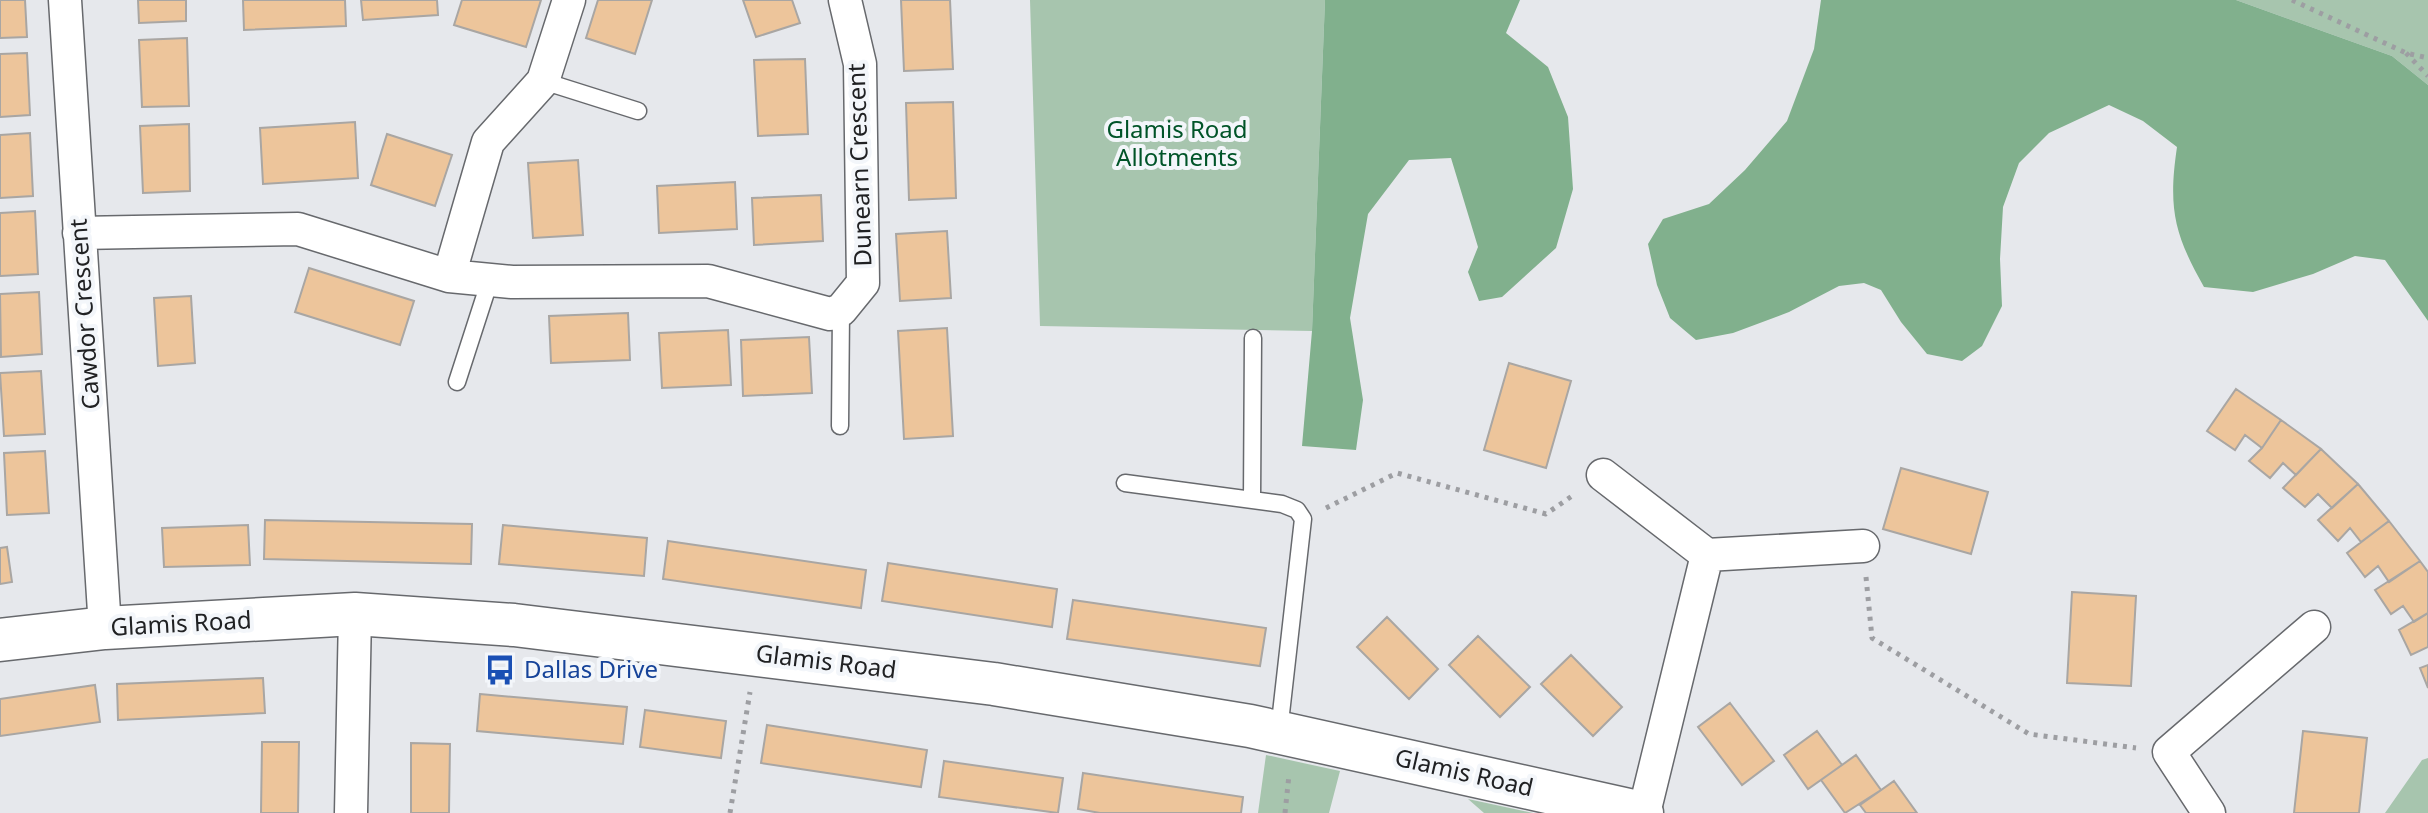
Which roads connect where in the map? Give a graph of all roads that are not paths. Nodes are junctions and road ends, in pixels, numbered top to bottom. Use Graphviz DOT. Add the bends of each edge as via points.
graph roads {
  1 [pos="65,0"];
  2 [pos="569,0"];
  3 [pos="845,0"];
  4 [pos="543,81"];
  5 [pos="638,111"];
  6 [pos="79,233"];
  7 [pos="449,276"];
  8 [pos="490,280"];
  9 [pos="841,310"];
  10 [pos="1253,338"];
  11 [pos="457,382"];
  12 [pos="840,426"];
  13 [pos="1603,475"];
  14 [pos="1125,483"];
  15 [pos="1252,500"];
  16 [pos="1863,546"];
  17 [pos="1707,555"];
  18 [pos="355,614"];
  19 [pos="2314,627"];
  20 [pos="105,628"];
  21 [pos="0,640"];
  22 [pos="1279,731"];
  23 [pos="351,813"];
  24 [pos="1643,813"];
  25 [pos="2209,813"];
  1 -- 6 [label="street, Cawdor Crescent"];
  2 -- 4 [label="street"];
  3 -- 9 [label="street, Dunearn Crescent" via="860,64 863,283"];
  4 -- 5 [label="lane"];
  4 -- 7 [label="street" via="488,142"];
  6 -- 7 [label="street" via="298,229"];
  6 -- 20 [label="street, Cawdor Crescent"];
  7 -- 8 [label="street"];
  8 -- 9 [label="street" via="708,281 830,314"];
  8 -- 11 [label="lane"];
  9 -- 12 [label="lane"];
  10 -- 15 [label="lane"];
  13 -- 17 [label="street"];
  14 -- 15 [label="lane"];
  15 -- 22 [label="lane" via="1282,504 1303,519"];
  16 -- 17 [label="street"];
  17 -- 24 [label="street"];
  18 -- 20 [label="street, Glamis Road"];
  18 -- 22 [label="street, Glamis Road" via="514,625 994,684"];
  18 -- 23 [label="street"];
  19 -- 25 [label="street" via="2169,752"];
  20 -- 21 [label="street, Glamis Road"];
  22 -- 24 [label="street, Glamis Road"];
}
